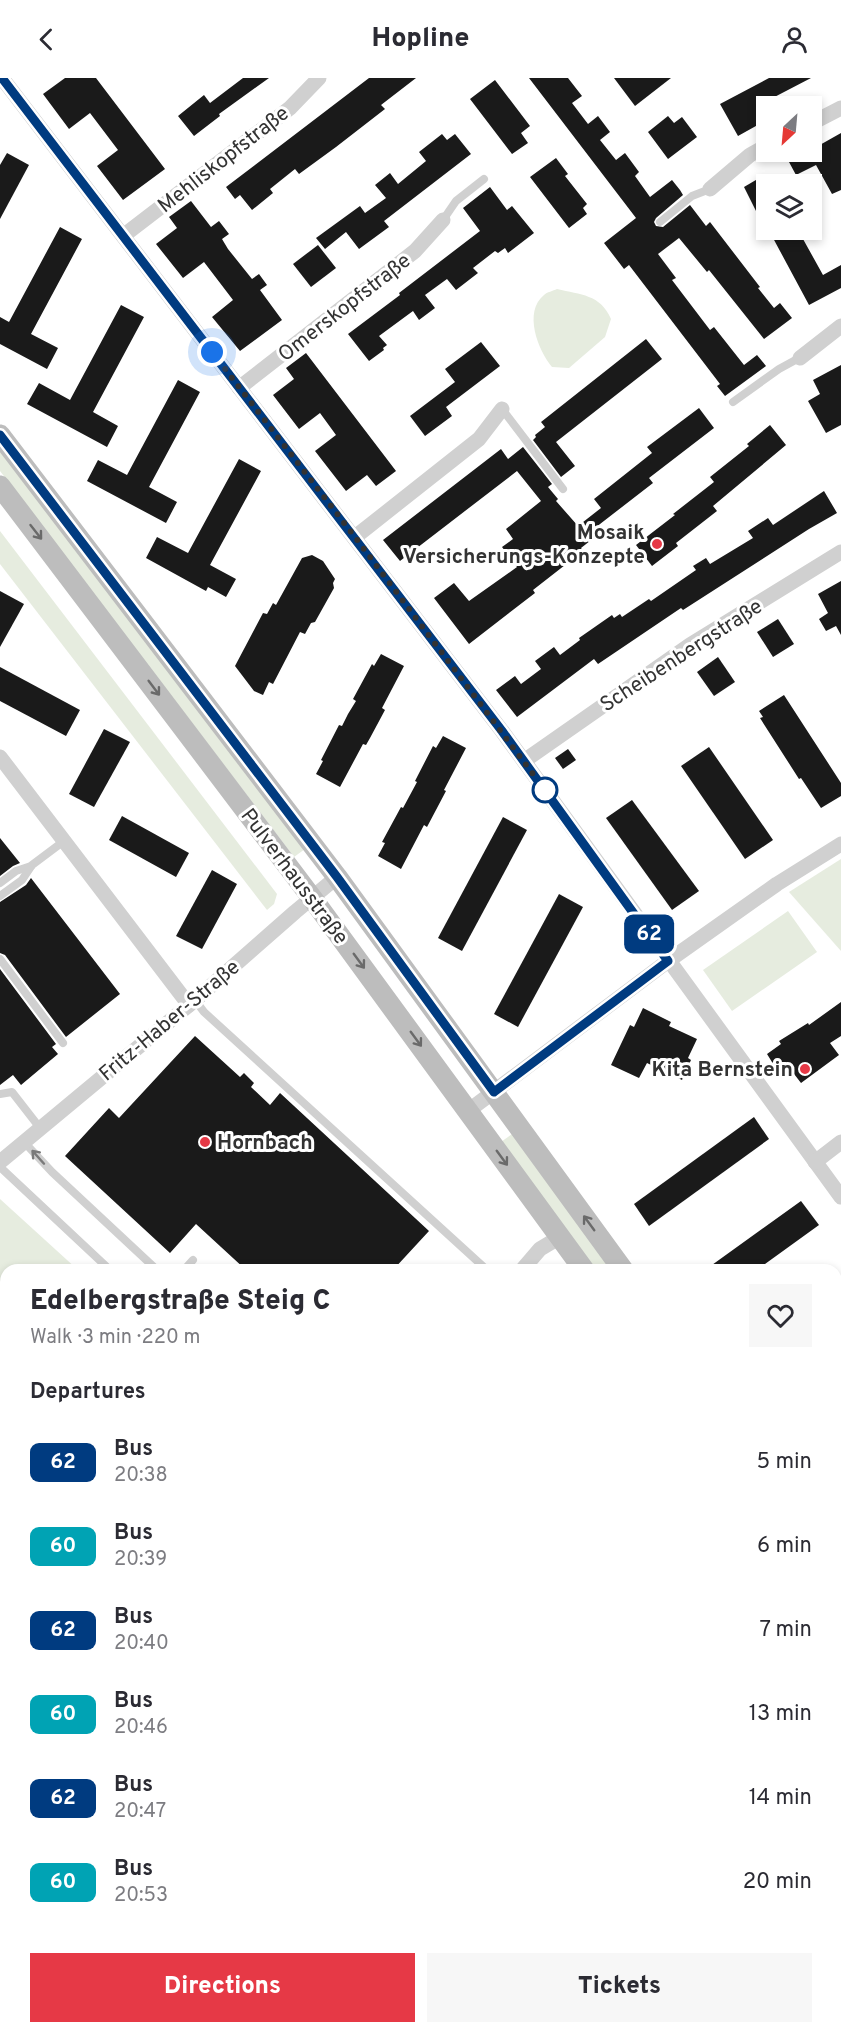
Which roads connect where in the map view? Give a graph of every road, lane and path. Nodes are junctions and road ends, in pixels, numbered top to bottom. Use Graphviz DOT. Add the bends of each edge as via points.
graph roads {
  1 [pos="2,78"];
  2 [pos="319,78"];
  3 [pos="841,108"];
  4 [pos="822,118"];
  5 [pos="756,152"];
  6 [pos="484,179"];
  7 [pos="710,189"];
  8 [pos="443,220"];
  9 [pos="660,222"];
  10 [pos="123,236"];
  11 [pos="841,326"];
  12 [pos="801,358"];
  13 [pos="239,388"];
  14 [pos="733,402"];
  15 [pos="502,409"];
  16 [pos="0,435"];
  17 [pos="0,486"];
  18 [pos="563,489"];
  19 [pos="355,537"];
  20 [pos="841,552"];
  21 [pos="0,757"];
  22 [pos="524,761"];
  23 [pos="64,841"];
  24 [pos="841,844"];
  25 [pos="32,865"];
  26 [pos="337,877"];
  27 [pos="0,883"];
  28 [pos="0,896"];
  29 [pos="312,898"];
  30 [pos="0,959"];
  31 [pos="668,961"];
  32 [pos="192,1002"];
  33 [pos="63,1043"];
  34 [pos="494,1092"];
  35 [pos="0,1094"];
  36 [pos="468,1111"];
  37 [pos="40,1128"];
  38 [pos="24,1142"];
  39 [pos="841,1142"];
  40 [pos="0,1162"];
  41 [pos="815,1162"];
  42 [pos="0,1167"];
  43 [pos="841,1197"];
  44 [pos="560,1237"];
  45 [pos="193,1260"];
  46 [pos="103,1264"];
  47 [pos="151,1264"];
  48 [pos="189,1264"];
  49 [pos="479,1264"];
  50 [pos="527,1264"];
  51 [pos="580,1264"];
  52 [pos="619,1264"];
  1 -- 10 [label="street"];
  2 -- 10 [label="street, Mehliskopfstraße" via="290,108"];
  3 -- 4 [label="street"];
  5 -- 7 [label="street"];
  6 -- 8 [label="lane" via="456,201"];
  7 -- 9 [label="lane" via="692,196"];
  8 -- 13 [label="street, Omerskopfstraße" via="415,251"];
  10 -- 13 [label="street"];
  11 -- 12 [label="street"];
  12 -- 14 [label="lane"];
  13 -- 19 [label="street"];
  15 -- 18 [label="lane"];
  15 -- 19 [label="street" via="479,439"];
  16 -- 26 [label="main road, Pulverhausstraße"];
  17 -- 29 [label="main road, Pulverhausstraße, one-way"];
  19 -- 22 [label="street"];
  20 -- 22 [label="street, Scheibenbergstraße" via="690,645"];
  21 -- 23 [label="street"];
  22 -- 31 [label="street"];
  23 -- 25 [label="lane"];
  23 -- 32 [label="street"];
  24 -- 31 [label="street"];
  25 -- 27 [label="lane"];
  25 -- 28 [label="lane" via="22,880"];
  26 -- 29 [label="street, Fritz-Haber-Straße"];
  26 -- 34 [label="main road, Pulverhausstraße"];
  29 -- 32 [label="street, Fritz-Haber-Straße"];
  29 -- 36 [label="main road, Pulverhausstraße, one-way"];
  30 -- 33 [label="lane"];
  31 -- 34 [label="street"];
  31 -- 41 [label="street"];
  32 -- 37 [label="street, Fritz-Haber-Straße"];
  32 -- 49 [label="lane"];
  34 -- 36 [label="street"];
  52 -- 34 [label="main road, Pulverhausstraße, one-way"];
  35 -- 37 [label="lane" via="12,1092"];
  36 -- 44 [label="main road, Pulverhausstraße, one-way"];
  37 -- 38 [label="street, Fritz-Haber-Straße"];
  38 -- 40 [label="street, Fritz-Haber-Straße"];
  47 -- 38 [label="lane, one-way"];
  39 -- 41 [label="street"];
  41 -- 43 [label="street"];
  42 -- 46 [label="lane"];
  44 -- 50 [label="street" via="540,1249"];
  44 -- 51 [label="main road, Pulverhausstraße"];
  45 -- 48 [label="lane"];
}
